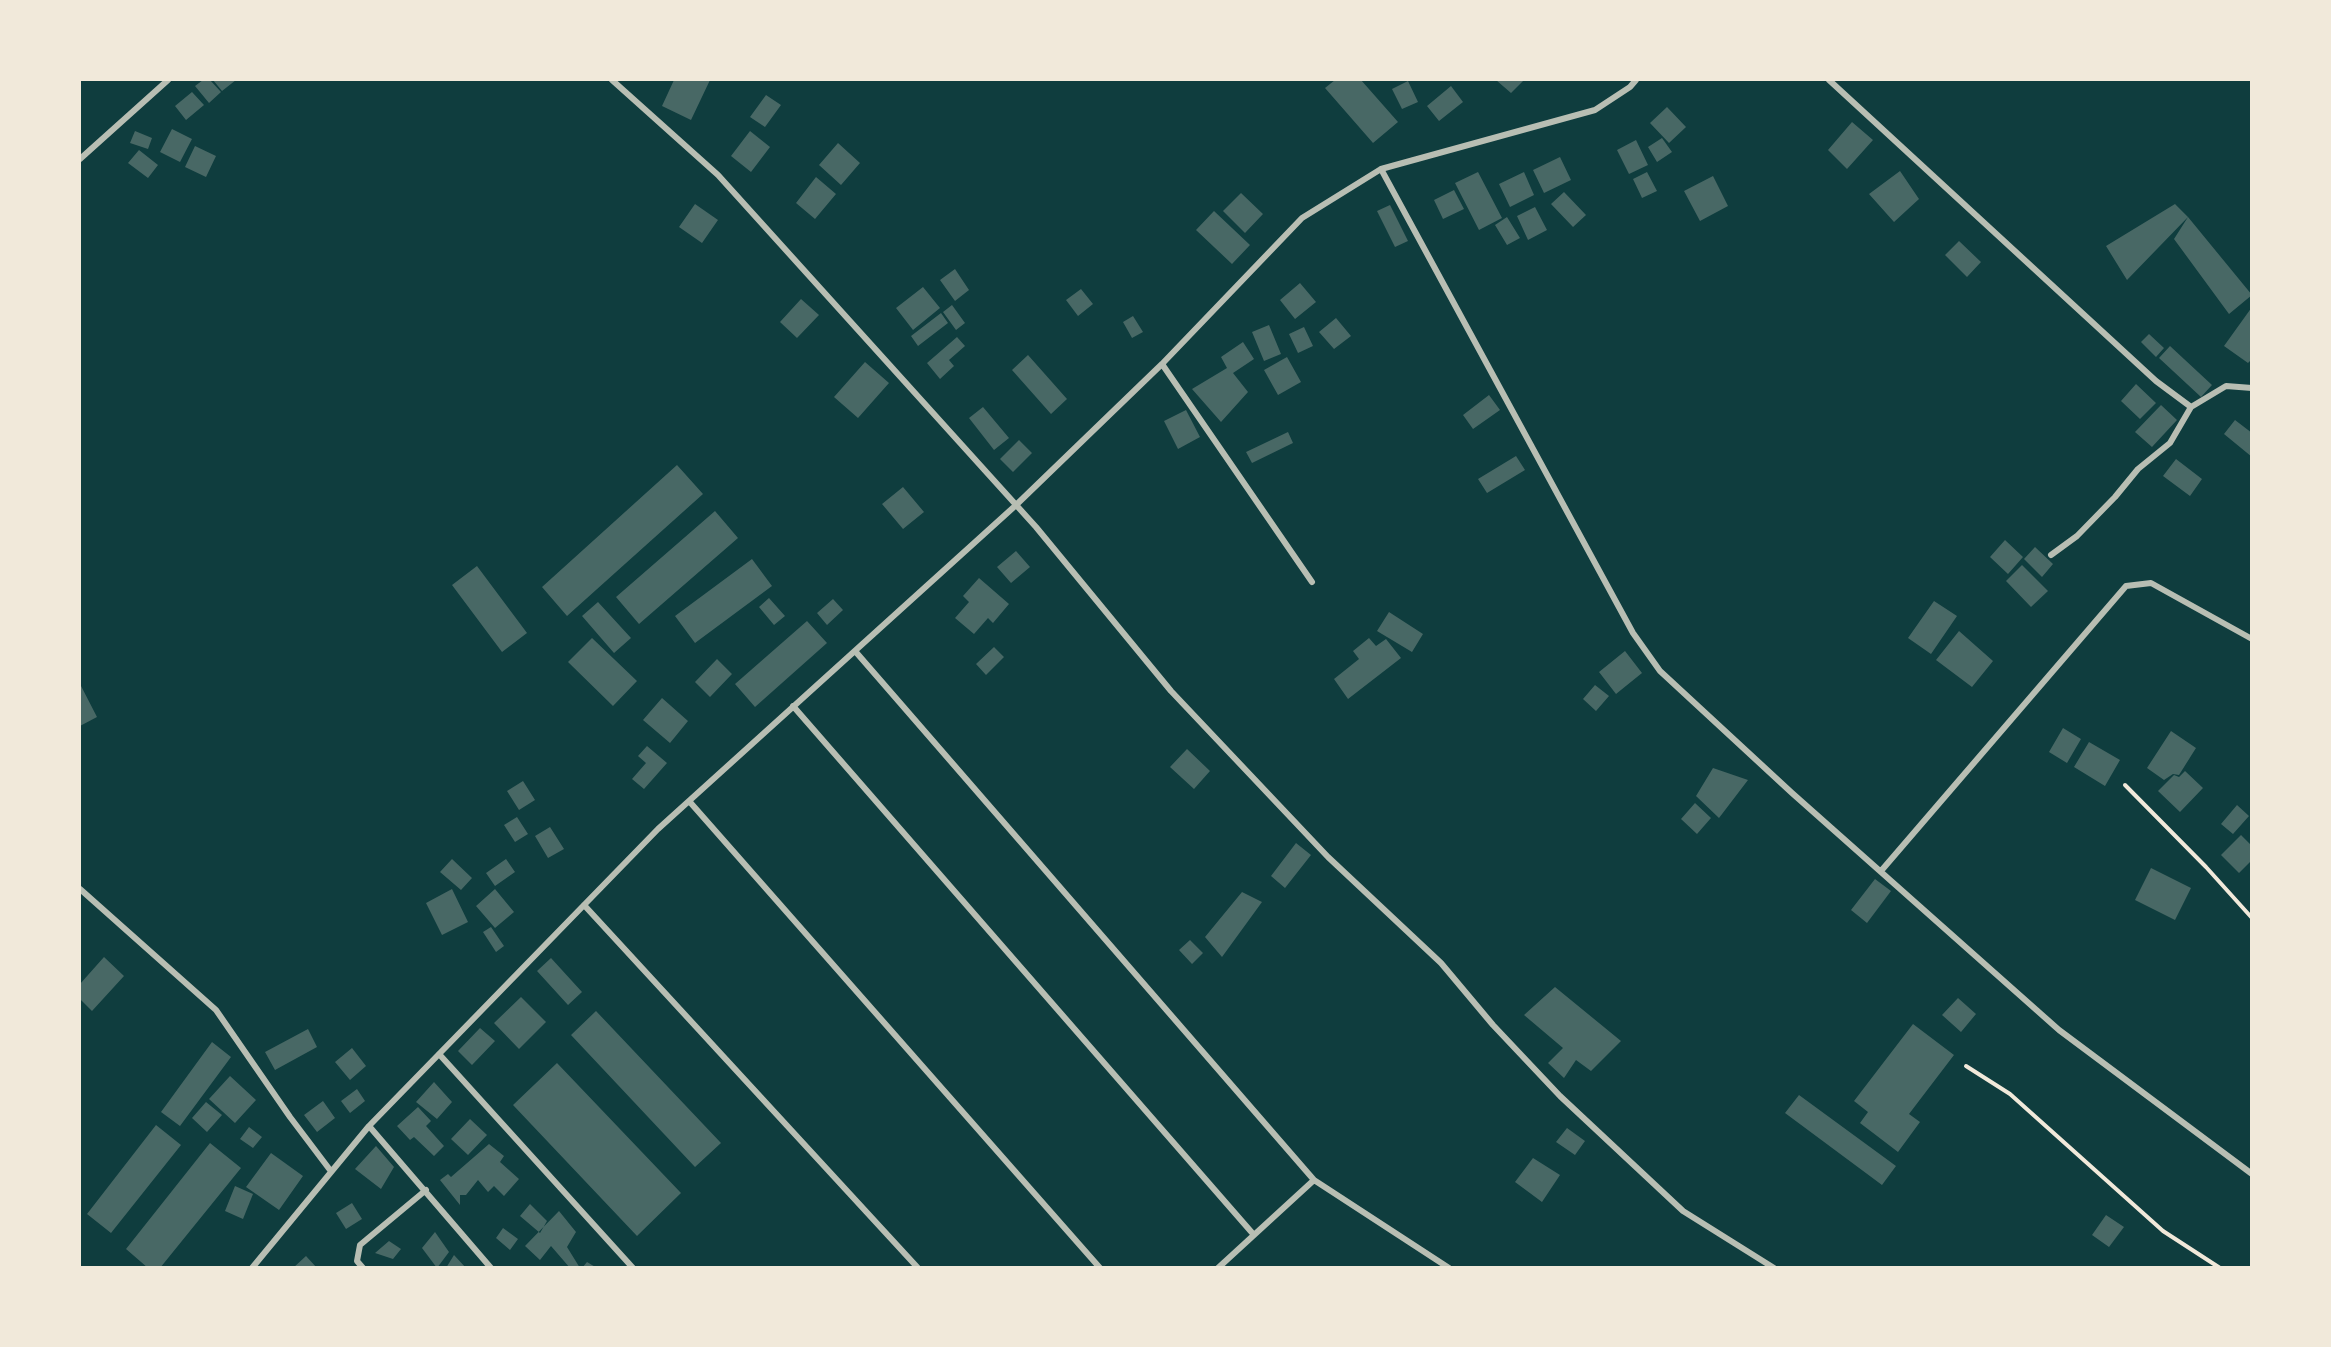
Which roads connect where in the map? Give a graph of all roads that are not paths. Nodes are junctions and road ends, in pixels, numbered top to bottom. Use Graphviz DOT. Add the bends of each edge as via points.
graph roads {
  1 [pos="168,80"];
  2 [pos="612,80"];
  3 [pos="1636,80"];
  4 [pos="1829,80"];
  5 [pos="80,159"];
  6 [pos="1381,170"];
  7 [pos="1162,364"];
  8 [pos="2252,388"];
  9 [pos="2192,407"];
  10 [pos="1015,506"];
  11 [pos="2051,555"];
  12 [pos="1312,582"];
  13 [pos="2252,639"];
  14 [pos="855,651"];
  15 [pos="793,706"];
  16 [pos="689,801"];
  17 [pos="1881,871"];
  18 [pos="80,889"];
  19 [pos="584,905"];
  20 [pos="440,1053"];
  21 [pos="369,1126"];
  22 [pos="330,1170"];
  23 [pos="2252,1174"];
  24 [pos="1314,1180"];
  25 [pos="426,1190"];
  26 [pos="1254,1235"];
  27 [pos="252,1268"];
  28 [pos="363,1268"];
  29 [pos="491,1268"];
  30 [pos="633,1268"];
  31 [pos="918,1268"];
  32 [pos="1101,1268"];
  33 [pos="1218,1268"];
  34 [pos="1449,1268"];
  35 [pos="1774,1268"];
  1 -- 5 [label="street"];
  2 -- 10 [label="street" via="718,175"];
  3 -- 6 [label="street" via="1595,110"];
  4 -- 9 [label="street" via="2156,381"];
  6 -- 7 [label="street" via="1302,218"];
  6 -- 17 [label="street" via="1633,633 1660,671"];
  7 -- 10 [label="street"];
  7 -- 12 [label="street"];
  8 -- 9 [label="street" via="2226,386"];
  9 -- 11 [label="street" via="2170,443 2139,469 2077,536"];
  10 -- 14 [label="street"];
  10 -- 35 [label="street" via="1171,691 1328,857 1441,963 1560,1096 1683,1211"];
  13 -- 17 [label="street" via="2151,583 2126,586"];
  14 -- 15 [label="street"];
  14 -- 24 [label="street"];
  15 -- 16 [label="street"];
  15 -- 26 [label="street"];
  16 -- 19 [label="street"];
  16 -- 32 [label="street"];
  17 -- 23 [label="street" via="2059,1030"];
  18 -- 22 [label="street" via="216,1010"];
  19 -- 20 [label="street"];
  19 -- 31 [label="street"];
  20 -- 21 [label="street"];
  20 -- 30 [label="street"];
  21 -- 22 [label="street"];
  21 -- 25 [label="street"];
  22 -- 27 [label="street"];
  24 -- 26 [label="street"];
  24 -- 34 [label="street"];
  25 -- 28 [label="street" via="360,1245 357,1261"];
  25 -- 29 [label="street"];
  26 -- 33 [label="street"];
}
